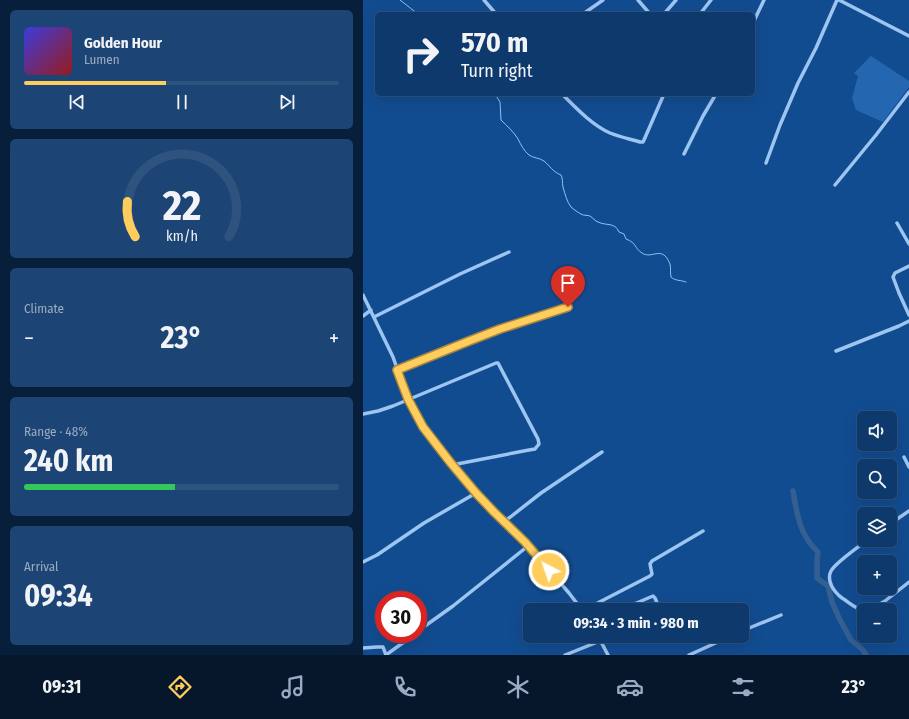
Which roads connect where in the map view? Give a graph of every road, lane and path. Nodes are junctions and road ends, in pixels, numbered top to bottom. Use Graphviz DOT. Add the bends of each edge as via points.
graph roads {
  1 [pos="484,0"];
  2 [pos="603,0"];
  3 [pos="638,0"];
  4 [pos="676,0"];
  5 [pos="711,0"];
  6 [pos="764,0"];
  7 [pos="838,0"];
  8 [pos="494,12"];
  9 [pos="586,12"];
  10 [pos="648,12"];
  11 [pos="666,12"];
  12 [pos="702,12"];
  13 [pos="755,19"];
  14 [pos="909,36"];
  15 [pos="909,92"];
  16 [pos="564,96"];
  17 [pos="663,96"];
  18 [pos="715,96"];
  19 [pos="684,154"];
  20 [pos="766,162"];
  21 [pos="835,185"];
  22 [pos="897,223"];
  23 [pos="909,244"];
  24 [pos="509,252"];
  25 [pos="909,266"];
  26 [pos="363,295"];
  27 [pos="568,307"];
  28 [pos="371,310"];
  29 [pos="909,315"];
  30 [pos="363,316"];
  31 [pos="374,317"];
  32 [pos="909,321"];
  33 [pos="836,351"];
  34 [pos="397,370"];
  35 [pos="408,399"];
  36 [pos="363,414"];
  37 [pos="602,452"];
  38 [pos="904,457"];
  39 [pos="452,464"];
  40 [pos="909,467"];
  41 [pos="476,493"];
  42 [pos="909,511"];
  43 [pos="897,519"];
  44 [pos="504,522"];
  45 [pos="703,531"];
  46 [pos="528,546"];
  47 [pos="858,547"];
  48 [pos="363,562"];
  49 [pos="909,582"];
  50 [pos="577,603"];
  51 [pos="597,603"];
  52 [pos="636,603"];
  53 [pos="657,603"];
  54 [pos="880,603"];
  55 [pos="857,607"];
  56 [pos="781,615"];
  57 [pos="427,625"];
  58 [pos="749,628"];
  59 [pos="402,643"];
  60 [pos="595,643"];
  61 [pos="601,643"];
  62 [pos="716,643"];
  63 [pos="363,648"];
  64 [pos="565,655"];
  65 [pos="609,655"];
  66 [pos="689,655"];
  1 -- 8 [label="street"];
  2 -- 9 [label="street"];
  3 -- 10 [label="street"];
  4 -- 11 [label="street"];
  5 -- 12 [label="street"];
  6 -- 13 [label="street"];
  7 -- 14 [label="street"];
  7 -- 20 [label="street" via="798,83"];
  15 -- 21 [label="street"];
  16 -- 17 [label="street" via="590,120 609,132 642,142"];
  18 -- 19 [label="street"];
  22 -- 23 [label="street"];
  24 -- 31 [label="street"];
  25 -- 29 [label="street" via="895,273 893,277"];
  26 -- 28 [label="street"];
  27 -- 34 [label="street" via="494,331"];
  28 -- 30 [label="street"];
  28 -- 31 [label="street"];
  31 -- 34 [label="street"];
  32 -- 33 [label="street"];
  34 -- 35 [label="street"];
  35 -- 36 [label="street"];
  35 -- 39 [label="street" via="423,427"];
  35 -- 39 [label="street" via="496,363 499,364 538,439 538,446 535,449"];
  37 -- 44 [label="street" via="541,493"];
  38 -- 40 [label="street"];
  39 -- 41 [label="street"];
  41 -- 44 [label="street"];
  41 -- 48 [label="street"];
  42 -- 43 [label="street"];
  44 -- 46 [label="street"];
  45 -- 51 [label="street" via="652,561 650,576"];
  46 -- 50 [label="street"];
  46 -- 57 [label="street"];
  47 -- 55 [label="street" via="832,570 830,576 836,594"];
  49 -- 54 [label="street"];
  52 -- 53 [label="street" via="653,596"];
  56 -- 58 [label="street"];
  59 -- 63 [label="street" via="385,655 383,647"];
  60 -- 64 [label="street"];
  61 -- 65 [label="street"];
  62 -- 66 [label="street"];
}
